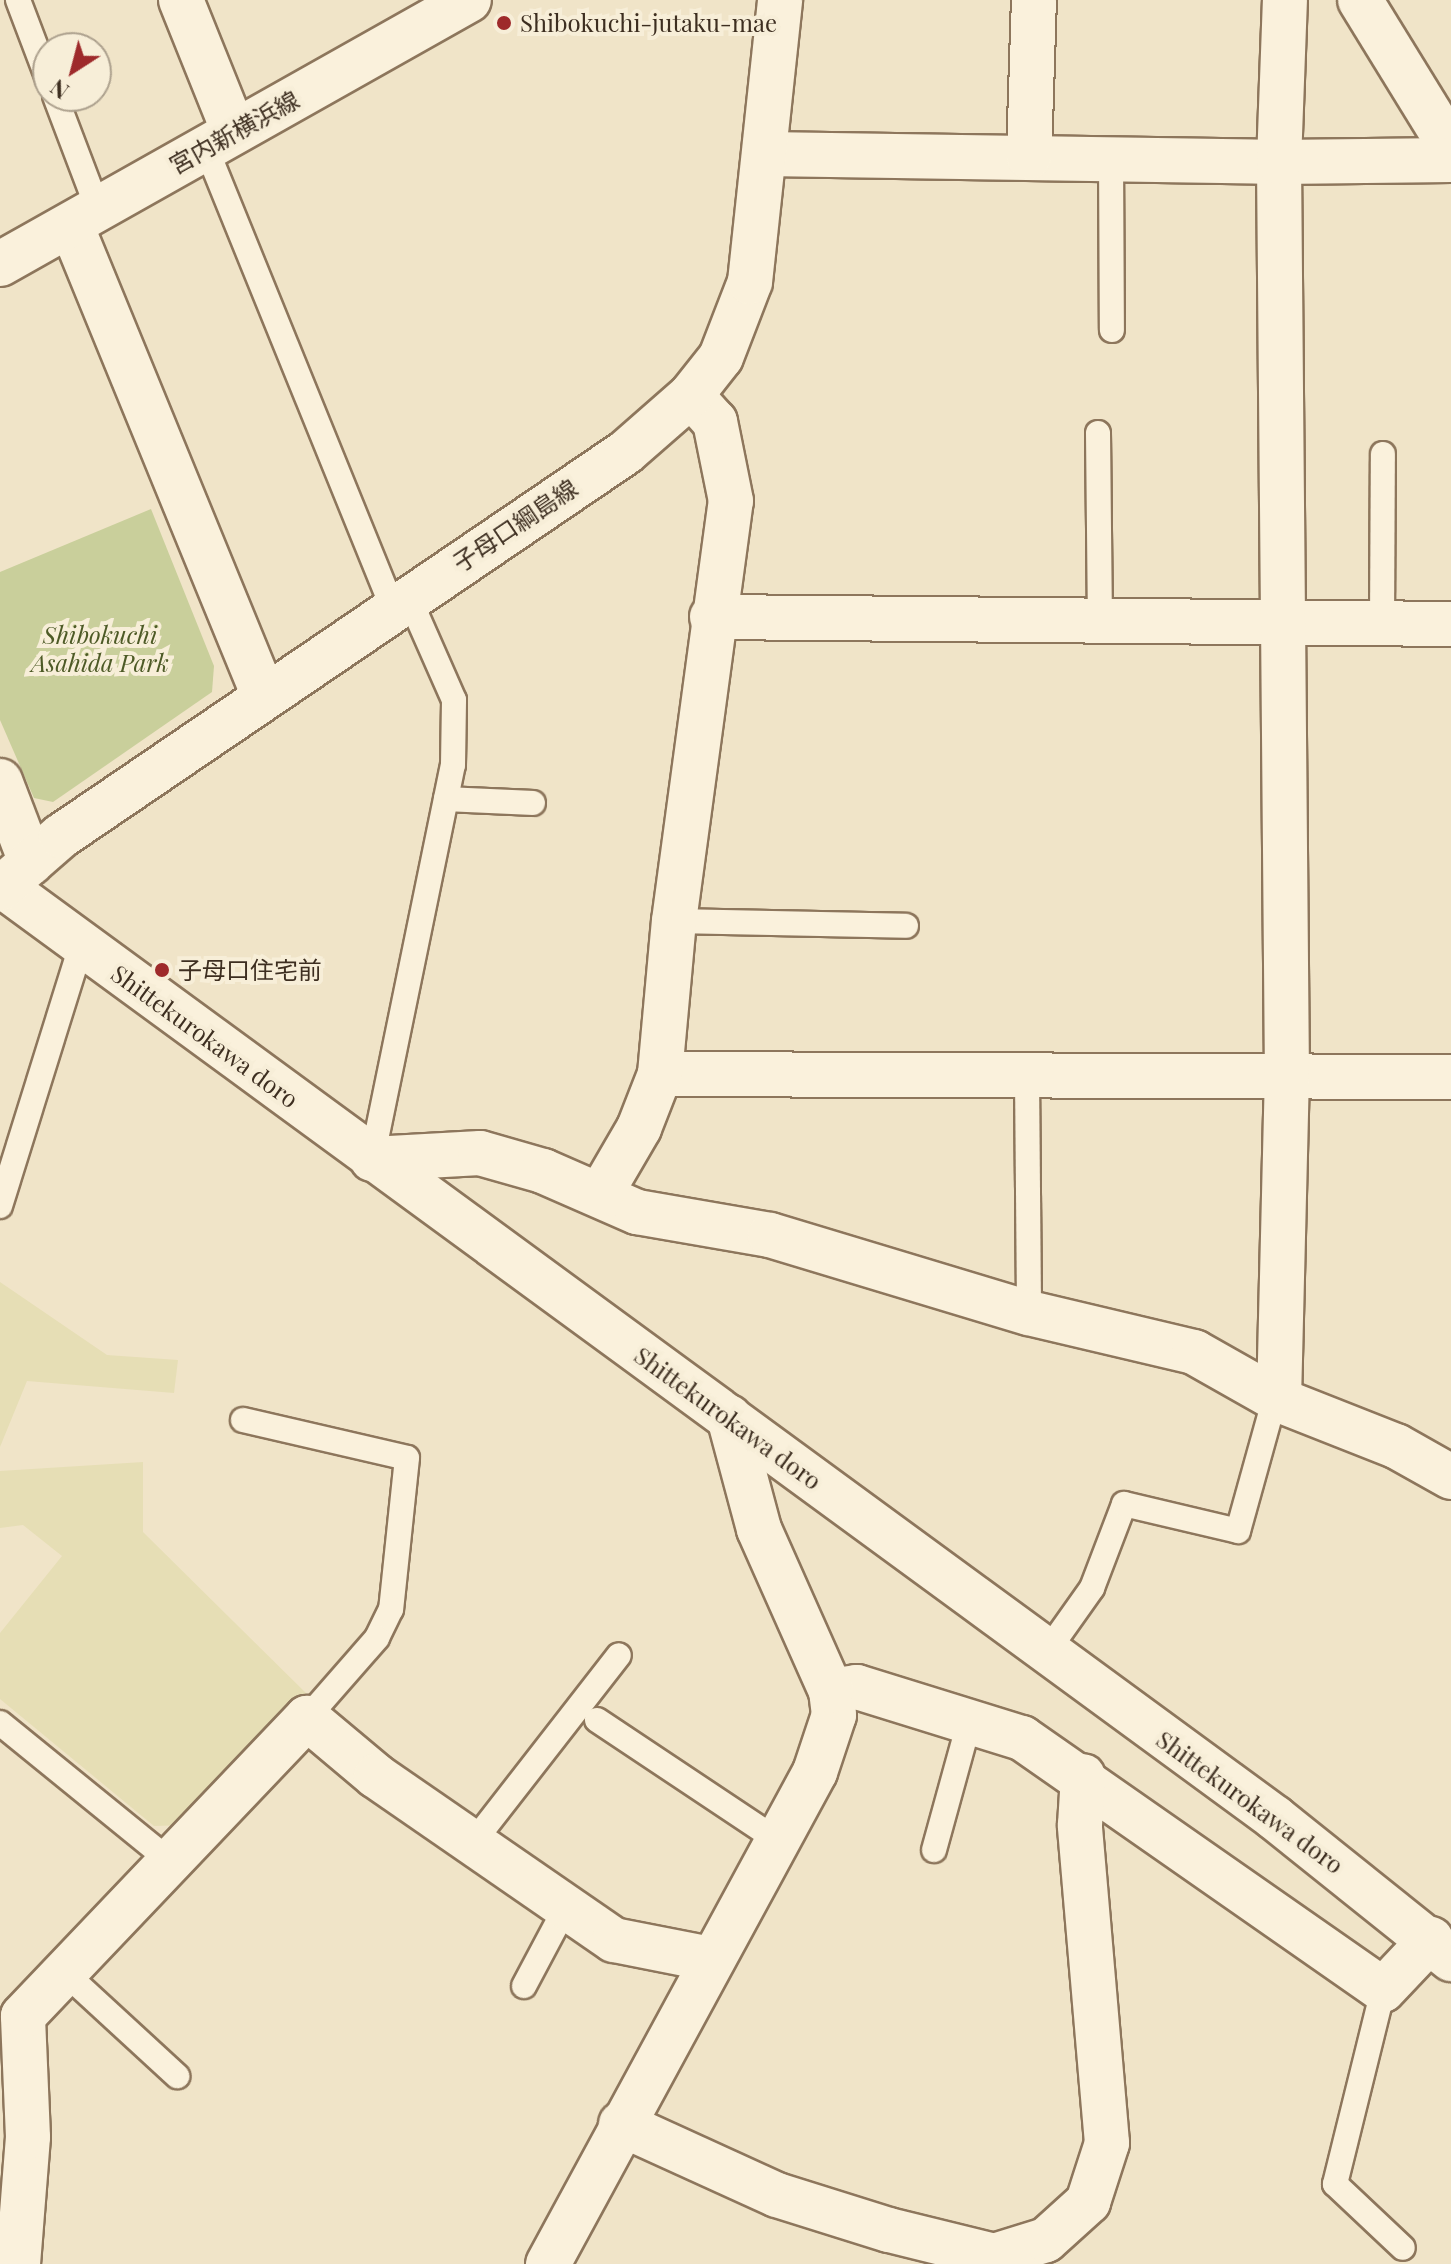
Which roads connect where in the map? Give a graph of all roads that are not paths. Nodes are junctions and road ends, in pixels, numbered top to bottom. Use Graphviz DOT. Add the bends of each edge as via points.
graph roads {
  1 [pos="18,0"];
  2 [pos="181,0"];
  3 [pos="469,0"];
  4 [pos="780,0"];
  5 [pos="1034,0"];
  6 [pos="1285,0"];
  7 [pos="1360,0"];
  8 [pos="32,37"];
  9 [pos="59,112"];
  10 [pos="220,140"];
  11 [pos="1451,148"];
  12 [pos="765,154"];
  13 [pos="1029,157"];
  14 [pos="1111,157"];
  15 [pos="1451,160"];
  16 [pos="1279,162"];
  17 [pos="84,217"];
  18 [pos="0,264"];
  19 [pos="1112,330"];
  20 [pos="691,395"];
  21 [pos="1098,433"];
  22 [pos="1383,454"];
  23 [pos="401,603"];
  24 [pos="712,617"];
  25 [pos="1100,619"];
  26 [pos="1284,620"];
  27 [pos="1382,623"];
  28 [pos="1451,624"];
  29 [pos="264,696"];
  30 [pos="0,781"];
  31 [pos="446,799"];
  32 [pos="533,803"];
  33 [pos="9,880"];
  34 [pos="674,921"];
  35 [pos="906,926"];
  36 [pos="81,946"];
  37 [pos="660,1074"];
  38 [pos="1027,1076"];
  39 [pos="1451,1077"];
  40 [pos="1287,1078"];
  41 [pos="372,1159"];
  42 [pos="600,1195"];
  43 [pos="0,1206"];
  44 [pos="1029,1313"];
  45 [pos="1277,1399"];
  46 [pos="729,1417"];
  47 [pos="243,1420"];
  48 [pos="1451,1477"];
  49 [pos="1046,1653"];
  50 [pos="619,1655"];
  51 [pos="831,1691"];
  52 [pos="307,1718"];
  53 [pos="970,1719"];
  54 [pos="597,1720"];
  55 [pos="0,1723"];
  56 [pos="1083,1776"];
  57 [pos="475,1840"];
  58 [pos="777,1840"];
  59 [pos="934,1850"];
  60 [pos="170,1861"];
  61 [pos="567,1905"];
  62 [pos="1441,1949"];
  63 [pos="711,1959"];
  64 [pos="64,1972"];
  65 [pos="524,1986"];
  66 [pos="1383,1990"];
  67 [pos="9,2050"];
  68 [pos="177,2076"];
  69 [pos="621,2124"];
  70 [pos="885,2247"];
  71 [pos="1403,2248"];
  72 [pos="12,2262"];
  73 [pos="548,2264"];
  1 -- 8 [label="lane"];
  2 -- 10 [label="street"];
  3 -- 10 [label="street, 宮内新横浜線"];
  4 -- 12 [label="street, 子母口綱島線"];
  5 -- 13 [label="street"];
  6 -- 16 [label="street"];
  7 -- 11 [label="street"];
  9 -- 17 [label="lane"];
  10 -- 17 [label="street, 宮内新横浜線"];
  10 -- 23 [label="lane"];
  12 -- 13 [label="street"];
  12 -- 20 [label="street, 子母口綱島線" via="750,282 721,357"];
  13 -- 14 [label="street"];
  14 -- 16 [label="street"];
  14 -- 19 [label="lane"];
  15 -- 16 [label="street"];
  16 -- 26 [label="street"];
  17 -- 18 [label="street, 宮内新横浜線"];
  17 -- 29 [label="street"];
  20 -- 23 [label="street, 子母口綱島線" via="626,452"];
  20 -- 24 [label="street" via="715,422 731,501"];
  21 -- 25 [label="lane"];
  22 -- 27 [label="lane"];
  23 -- 29 [label="street, 子母口綱島線"];
  23 -- 31 [label="lane" via="454,700 453,765"];
  24 -- 25 [label="street"];
  24 -- 34 [label="street"];
  25 -- 26 [label="street"];
  26 -- 27 [label="street"];
  26 -- 40 [label="street"];
  27 -- 28 [label="street"];
  29 -- 33 [label="street, 子母口綱島線"];
  30 -- 33 [label="street"];
  31 -- 32 [label="lane"];
  31 -- 41 [label="lane"];
  33 -- 36 [label="street, Shittekurokawa doro"];
  34 -- 35 [label="lane"];
  34 -- 37 [label="street"];
  36 -- 41 [label="street, Shittekurokawa doro"];
  36 -- 43 [label="lane"];
  37 -- 38 [label="street"];
  37 -- 42 [label="street" via="639,1128"];
  38 -- 40 [label="street"];
  38 -- 44 [label="lane"];
  39 -- 40 [label="street"];
  40 -- 45 [label="street"];
  41 -- 42 [label="street" via="480,1153"];
  41 -- 46 [label="street, Shittekurokawa doro"];
  42 -- 44 [label="street" via="637,1212 770,1235"];
  44 -- 45 [label="street" via="1194,1352"];
  45 -- 48 [label="street" via="1396,1446"];
  45 -- 49 [label="lane" via="1238,1531 1124,1504 1092,1588"];
  46 -- 49 [label="street, Shittekurokawa doro"];
  46 -- 51 [label="street" via="759,1529"];
  47 -- 52 [label="lane" via="407,1458 391,1609 377,1638"];
  49 -- 62 [label="street, Shittekurokawa doro"];
  50 -- 57 [label="lane"];
  51 -- 53 [label="street" via="857,1687"];
  51 -- 58 [label="street" via="834,1715 815,1772"];
  52 -- 57 [label="street" via="376,1776"];
  52 -- 60 [label="street"];
  53 -- 56 [label="street" via="1022,1738"];
  53 -- 59 [label="lane"];
  54 -- 58 [label="lane"];
  55 -- 60 [label="lane"];
  56 -- 66 [label="street"];
  56 -- 70 [label="street" via="1080,1825 1107,2143 1098,2181 1088,2202 1046,2240 994,2256"];
  57 -- 61 [label="street"];
  58 -- 63 [label="street"];
  60 -- 64 [label="street"];
  61 -- 63 [label="street" via="614,1940"];
  61 -- 65 [label="lane"];
  62 -- 66 [label="street"];
  63 -- 69 [label="street"];
  64 -- 67 [label="street" via="23,2016"];
  64 -- 68 [label="lane"];
  66 -- 71 [label="lane" via="1335,2184"];
  67 -- 72 [label="street" via="28,2137"];
  69 -- 70 [label="street"];
  69 -- 73 [label="street"];
}
